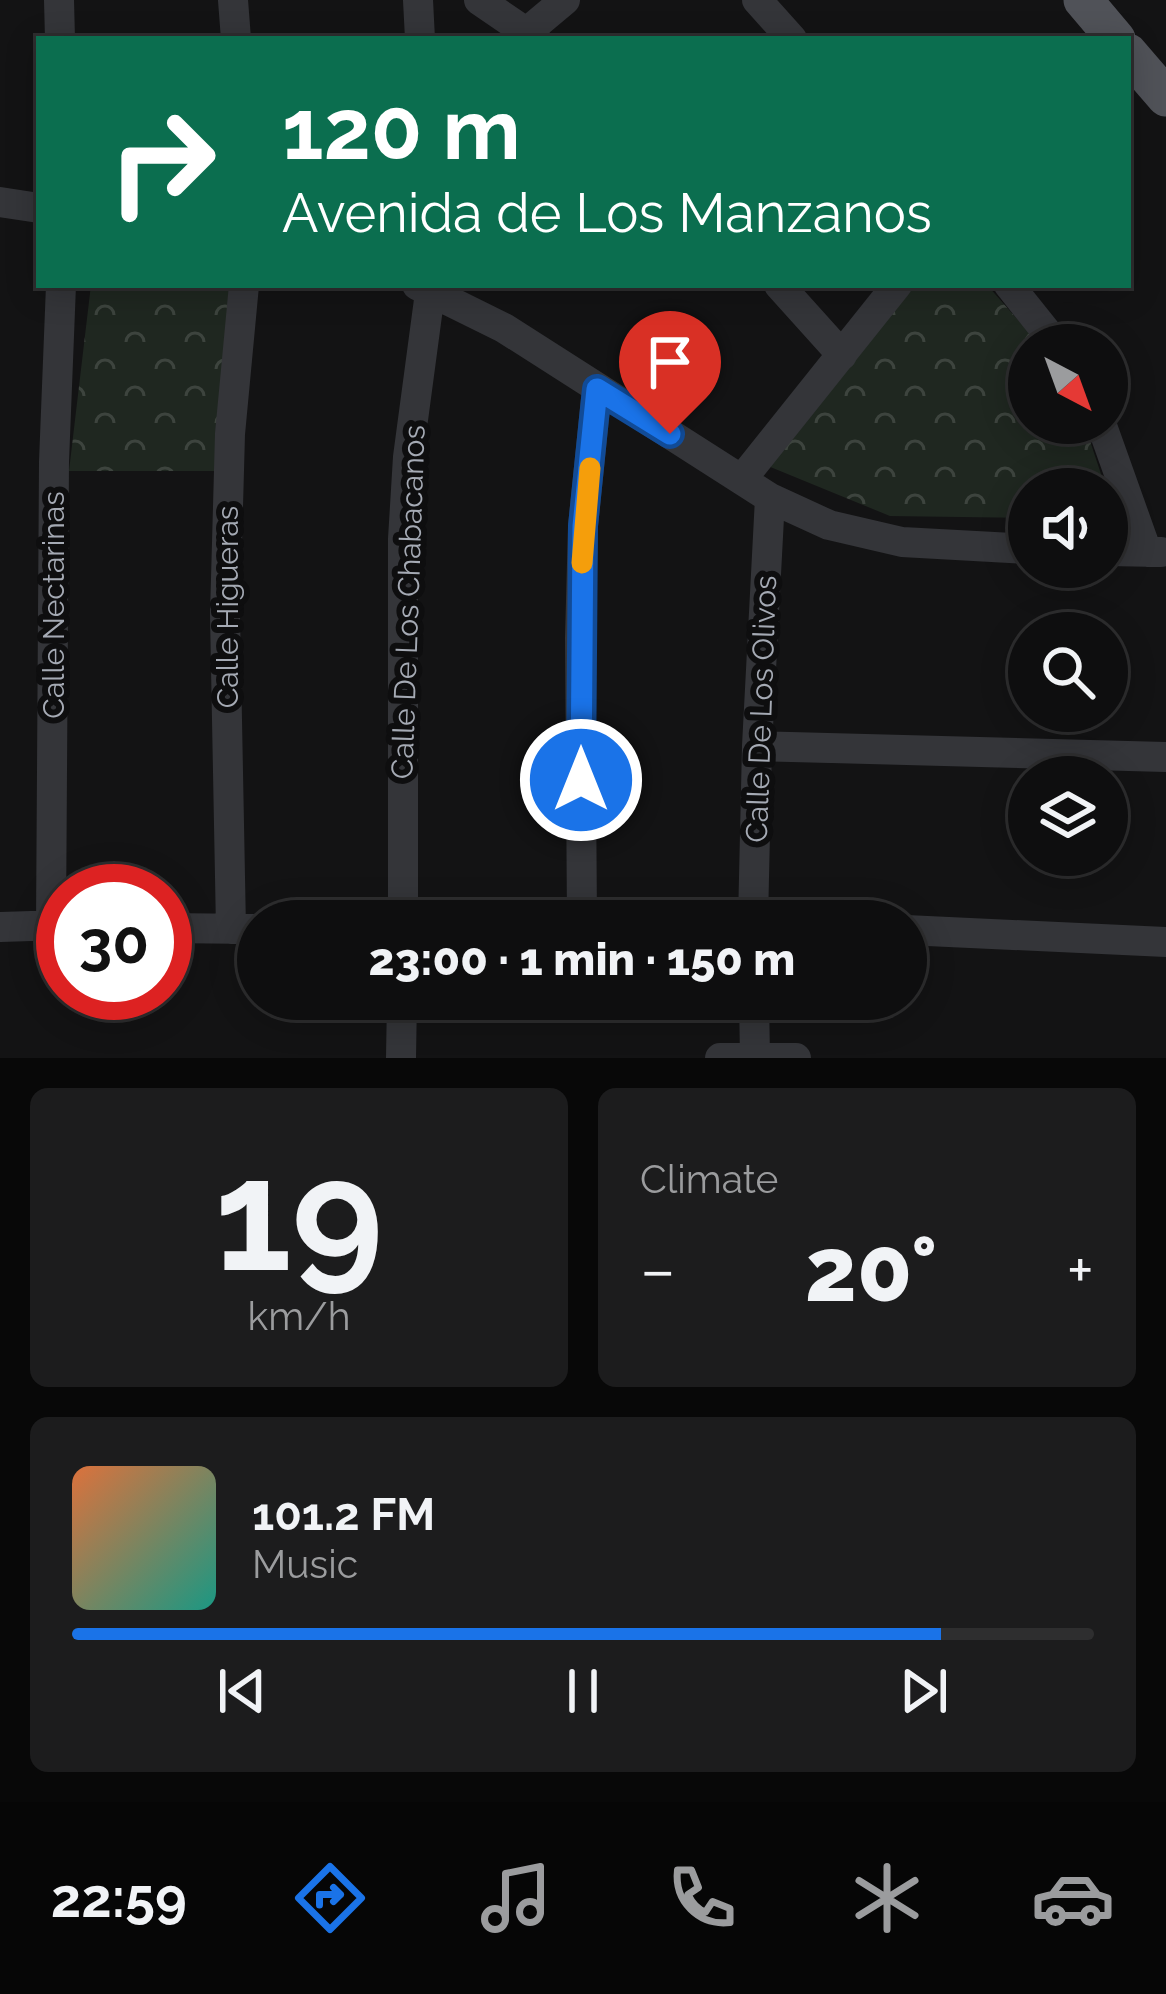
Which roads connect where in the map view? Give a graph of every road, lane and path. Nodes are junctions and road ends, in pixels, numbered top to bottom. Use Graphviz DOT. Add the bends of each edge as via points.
graph roads {
  1 [pos="59,0"];
  2 [pos="233,0"];
  3 [pos="418,0"];
  4 [pos="479,0"];
  5 [pos="565,0"];
  6 [pos="758,0"];
  7 [pos="1083,0"];
  8 [pos="532,35"];
  9 [pos="60,36"];
  10 [pos="236,36"];
  11 [pos="420,36"];
  12 [pos="789,36"];
  13 [pos="1113,36"];
  14 [pos="1131,57"];
  15 [pos="1166,97"];
  16 [pos="0,202"];
  17 [pos="36,208"];
  18 [pos="61,288"];
  19 [pos="244,288"];
  20 [pos="427,288"];
  21 [pos="431,288"];
  22 [pos="781,288"];
  23 [pos="895,288"];
  24 [pos="1011,288"];
  25 [pos="1040,324"];
  26 [pos="842,356"];
  27 [pos="597,389"];
  28 [pos="1110,444"];
  29 [pos="742,479"];
  30 [pos="770,498"];
  31 [pos="1008,548"];
  32 [pos="1157,552"];
  33 [pos="757,746"];
  34 [pos="1166,758"];
  35 [pos="57,864"];
  36 [pos="242,900"];
  37 [pos="404,900"];
  38 [pos="582,900"];
  39 [pos="753,900"];
  40 [pos="36,926"];
  41 [pos="0,927"];
  42 [pos="192,928"];
  43 [pos="237,929"];
  44 [pos="927,931"];
  45 [pos="1166,942"];
  46 [pos="402,1020"];
  47 [pos="754,1020"];
  48 [pos="754,1057"];
  49 [pos="401,1058"];
  50 [pos="720,1058"];
  51 [pos="796,1058"];
  1 -- 9 [label="street"];
  2 -- 10 [label="street"];
  3 -- 11 [label="street"];
  4 -- 8 [label="street"];
  5 -- 8 [label="street"];
  6 -- 12 [label="street"];
  7 -- 13 [label="main road"];
  14 -- 15 [label="main road"];
  16 -- 17 [label="street"];
  18 -- 35 [label="street, Calle Nectarinas"];
  19 -- 36 [label="street, Calle Higueras" via="225,594"];
  20 -- 37 [label="street, Calle De Los Chabacanos" via="404,518"];
  21 -- 27 [label="street"];
  22 -- 26 [label="street"];
  23 -- 26 [label="street"];
  24 -- 25 [label="street"];
  26 -- 29 [label="street"];
  27 -- 29 [label="street"];
  27 -- 38 [label="street" via="581,593"];
  28 -- 32 [label="street"];
  29 -- 30 [label="street"];
  30 -- 31 [label="street" via="862,535"];
  30 -- 33 [label="street, Calle De Los Olivos"];
  33 -- 34 [label="street"];
  33 -- 39 [label="street, Calle De Los Olivos"];
  40 -- 41 [label="street"];
  42 -- 43 [label="street"];
  44 -- 45 [label="street"];
  46 -- 49 [label="street"];
  47 -- 48 [label="street"];
  48 -- 50 [label="street"];
  48 -- 51 [label="street"];
}
